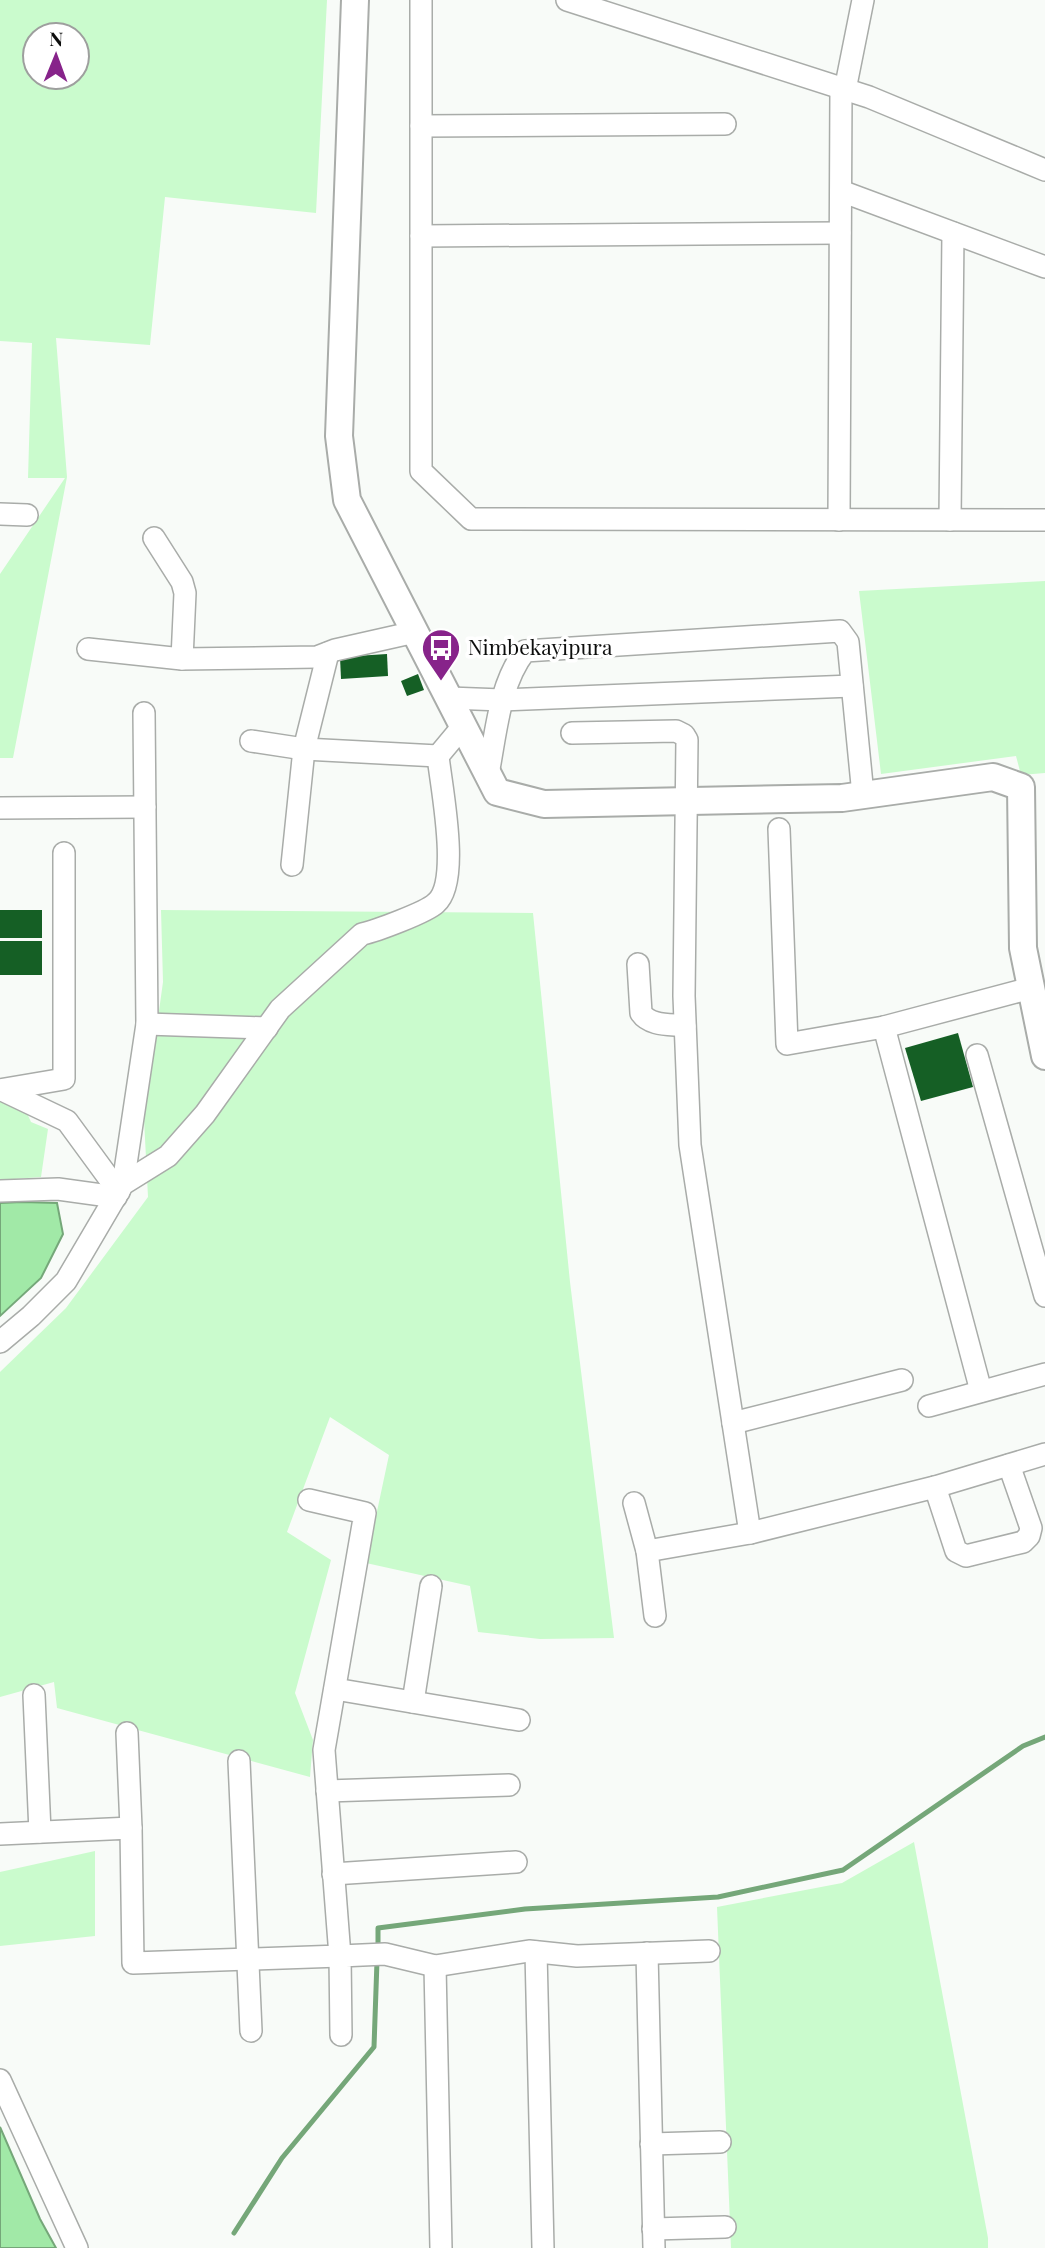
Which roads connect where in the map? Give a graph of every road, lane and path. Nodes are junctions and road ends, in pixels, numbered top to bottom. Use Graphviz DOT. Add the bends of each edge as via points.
graph roads {
  1 [pos="355,0"];
  2 [pos="421,0"];
  3 [pos="567,0"];
  4 [pos="849,0"];
  5 [pos="863,0"];
  6 [pos="609,7"];
  7 [pos="849,36"];
  8 [pos="839,88"];
  9 [pos="725,124"];
  10 [pos="421,126"];
  11 [pos="1045,170"];
  12 [pos="841,191"];
  13 [pos="840,233"];
  14 [pos="953,233"];
  15 [pos="421,236"];
  16 [pos="1045,267"];
  17 [pos="0,514"];
  18 [pos="27,515"];
  19 [pos="839,520"];
  20 [pos="950,520"];
  21 [pos="1045,520"];
  22 [pos="154,538"];
  23 [pos="415,632"];
  24 [pos="88,649"];
  25 [pos="328,653"];
  26 [pos="182,659"];
  27 [pos="852,686"];
  28 [pos="449,698"];
  29 [pos="502,700"];
  30 [pos="144,713"];
  31 [pos="463,726"];
  32 [pos="572,733"];
  33 [pos="251,741"];
  34 [pos="304,749"];
  35 [pos="438,756"];
  36 [pos="488,774"];
  37 [pos="863,795"];
  38 [pos="687,801"];
  39 [pos="145,807"];
  40 [pos="0,808"];
  41 [pos="779,829"];
  42 [pos="64,853"];
  43 [pos="292,865"];
  44 [pos="638,964"];
  45 [pos="1031,988"];
  46 [pos="147,1024"];
  47 [pos="685,1026"];
  48 [pos="884,1027"];
  49 [pos="267,1028"];
  50 [pos="976,1055"];
  51 [pos="1045,1056"];
  52 [pos="1,1090"];
  53 [pos="0,1191"];
  54 [pos="120,1191"];
  55 [pos="1045,1296"];
  56 [pos="0,1342"];
  57 [pos="1045,1374"];
  58 [pos="902,1380"];
  59 [pos="981,1391"];
  60 [pos="929,1406"];
  61 [pos="733,1423"];
  62 [pos="1045,1454"];
  63 [pos="1009,1465"];
  64 [pos="935,1487"];
  65 [pos="309,1500"];
  66 [pos="634,1503"];
  67 [pos="750,1533"];
  68 [pos="647,1551"];
  69 [pos="431,1586"];
  70 [pos="655,1616"];
  71 [pos="334,1689"];
  72 [pos="34,1695"];
  73 [pos="413,1702"];
  74 [pos="519,1720"];
  75 [pos="127,1733"];
  76 [pos="239,1761"];
  77 [pos="509,1785"];
  78 [pos="327,1791"];
  79 [pos="131,1828"];
  80 [pos="40,1832"];
  81 [pos="0,1834"];
  82 [pos="516,1862"];
  83 [pos="333,1874"];
  84 [pos="709,1951"];
  85 [pos="536,1952"];
  86 [pos="648,1953"];
  87 [pos="340,1956"];
  88 [pos="248,1959"];
  89 [pos="435,1966"];
  90 [pos="251,2031"];
  91 [pos="341,2035"];
  92 [pos="0,2080"];
  93 [pos="720,2142"];
  94 [pos="651,2144"];
  95 [pos="725,2227"];
  96 [pos="653,2238"];
  97 [pos="77,2248"];
  98 [pos="441,2248"];
  99 [pos="543,2248"];
  1 -- 23 [label="main road" via="339,436 347,500"];
  2 -- 10 [label="street"];
  3 -- 6 [label="street"];
  4 -- 7 [label="street"];
  5 -- 7 [label="street"];
  6 -- 8 [label="street" via="752,53"];
  7 -- 8 [label="street"];
  8 -- 11 [label="street"];
  8 -- 12 [label="street"];
  9 -- 10 [label="street"];
  10 -- 15 [label="street"];
  12 -- 13 [label="street"];
  12 -- 14 [label="street"];
  13 -- 15 [label="street"];
  13 -- 19 [label="street"];
  14 -- 16 [label="street"];
  14 -- 20 [label="street"];
  15 -- 19 [label="street" via="421,471 471,519"];
  17 -- 18 [label="street"];
  19 -- 20 [label="street"];
  20 -- 21 [label="street"];
  22 -- 26 [label="street" via="185,593"];
  23 -- 25 [label="street"];
  23 -- 28 [label="main road"];
  24 -- 26 [label="street"];
  25 -- 26 [label="street" via="317,657"];
  25 -- 34 [label="street"];
  27 -- 29 [label="street"];
  27 -- 29 [label="street" via="848,642 841,631 525,651"];
  27 -- 37 [label="street"];
  28 -- 29 [label="street"];
  28 -- 31 [label="main road"];
  29 -- 36 [label="street"];
  30 -- 39 [label="street"];
  31 -- 35 [label="street"];
  31 -- 36 [label="main road"];
  32 -- 38 [label="street" via="676,731 684,735"];
  33 -- 34 [label="street"];
  34 -- 35 [label="street"];
  34 -- 43 [label="street"];
  35 -- 49 [label="street" via="449,847 444,894 436,904 362,934 280,1009"];
  36 -- 38 [label="main road" via="497,792 544,804"];
  37 -- 38 [label="main road"];
  37 -- 45 [label="main road" via="993,777 1021,787 1023,948"];
  38 -- 47 [label="street"];
  39 -- 40 [label="street"];
  39 -- 46 [label="street"];
  41 -- 48 [label="street" via="787,1044"];
  42 -- 52 [label="street" via="64,1079"];
  44 -- 47 [label="street" via="644,1018"];
  45 -- 48 [label="street"];
  45 -- 51 [label="main road"];
  46 -- 49 [label="street"];
  46 -- 54 [label="street"];
  47 -- 61 [label="street" via="690,1144"];
  48 -- 59 [label="street"];
  49 -- 54 [label="street" via="205,1114 167,1156"];
  50 -- 55 [label="street"];
  52 -- 54 [label="street" via="67,1121"];
  53 -- 54 [label="street"];
  54 -- 56 [label="street" via="66,1281"];
  57 -- 59 [label="street"];
  58 -- 61 [label="street"];
  59 -- 60 [label="street"];
  61 -- 67 [label="street"];
  62 -- 63 [label="street"];
  63 -- 64 [label="street"];
  63 -- 64 [label="street" via="1031,1528 1023,1542 966,1556 956,1551"];
  64 -- 67 [label="street"];
  65 -- 71 [label="street" via="365,1513"];
  66 -- 68 [label="street"];
  67 -- 68 [label="street"];
  68 -- 70 [label="street"];
  69 -- 73 [label="street"];
  71 -- 73 [label="street"];
  71 -- 78 [label="street" via="324,1750"];
  72 -- 80 [label="street"];
  73 -- 74 [label="street"];
  75 -- 79 [label="street"];
  76 -- 88 [label="street"];
  77 -- 78 [label="street"];
  78 -- 83 [label="street"];
  79 -- 80 [label="street"];
  79 -- 88 [label="street" via="133,1963"];
  80 -- 81 [label="street"];
  82 -- 83 [label="street"];
  83 -- 87 [label="street"];
  84 -- 86 [label="street"];
  85 -- 86 [label="street" via="578,1956"];
  85 -- 89 [label="street"];
  85 -- 99 [label="street"];
  86 -- 94 [label="street"];
  87 -- 88 [label="street"];
  87 -- 89 [label="street" via="385,1954"];
  87 -- 91 [label="street"];
  88 -- 90 [label="street"];
  89 -- 98 [label="street"];
  92 -- 97 [label="street"];
  93 -- 94 [label="street"];
  94 -- 96 [label="street"];
  95 -- 96 [label="street"];
}
